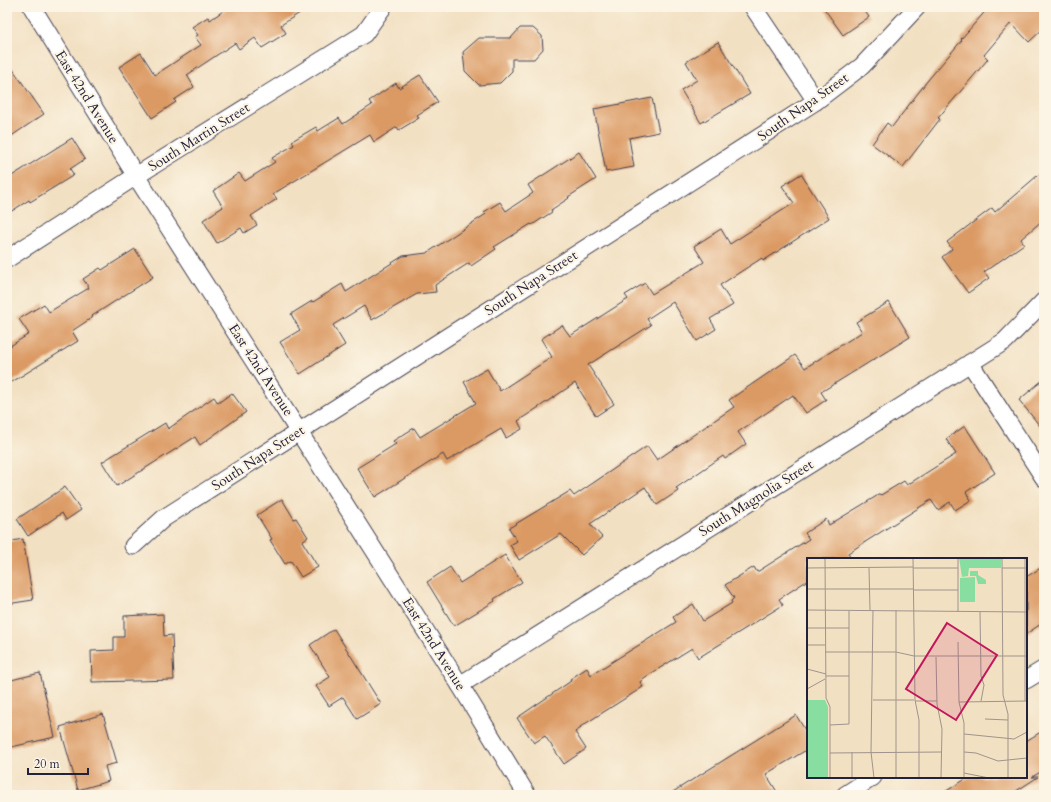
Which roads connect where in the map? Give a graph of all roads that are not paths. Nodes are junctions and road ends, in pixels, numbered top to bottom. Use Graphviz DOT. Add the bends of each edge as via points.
graph roads {
  1 [pos="32,7"];
  2 [pos="383,7"];
  3 [pos="753,7"];
  4 [pos="917,7"];
  5 [pos="816,101"];
  6 [pos="136,176"];
  7 [pos="7,259"];
  8 [pos="1044,301"];
  9 [pos="970,363"];
  10 [pos="299,431"];
  11 [pos="1044,478"];
  12 [pos="133,546"];
  13 [pos="1044,669"];
  14 [pos="1027,679"];
  15 [pos="460,685"];
  16 [pos="871,778"];
  17 [pos="527,795"];
  18 [pos="845,795"];
  1 -- 6 [label="street, East 42nd Avenue"];
  2 -- 6 [label="street, South Martin Street" via="364,34"];
  3 -- 5 [label="street"];
  4 -- 5 [label="street, South Napa Street" via="862,66"];
  5 -- 10 [label="street, South Napa Street"];
  6 -- 7 [label="street, South Martin Street"];
  6 -- 10 [label="street, East 42nd Avenue"];
  8 -- 9 [label="street, South Magnolia Street" via="1005,341"];
  9 -- 11 [label="street"];
  9 -- 15 [label="street, South Magnolia Street"];
  10 -- 12 [label="street, South Napa Street" via="164,518"];
  10 -- 15 [label="street, East 42nd Avenue"];
  13 -- 14 [label="street"];
  15 -- 17 [label="street, East 42nd Avenue"];
  16 -- 18 [label="street"];
}
